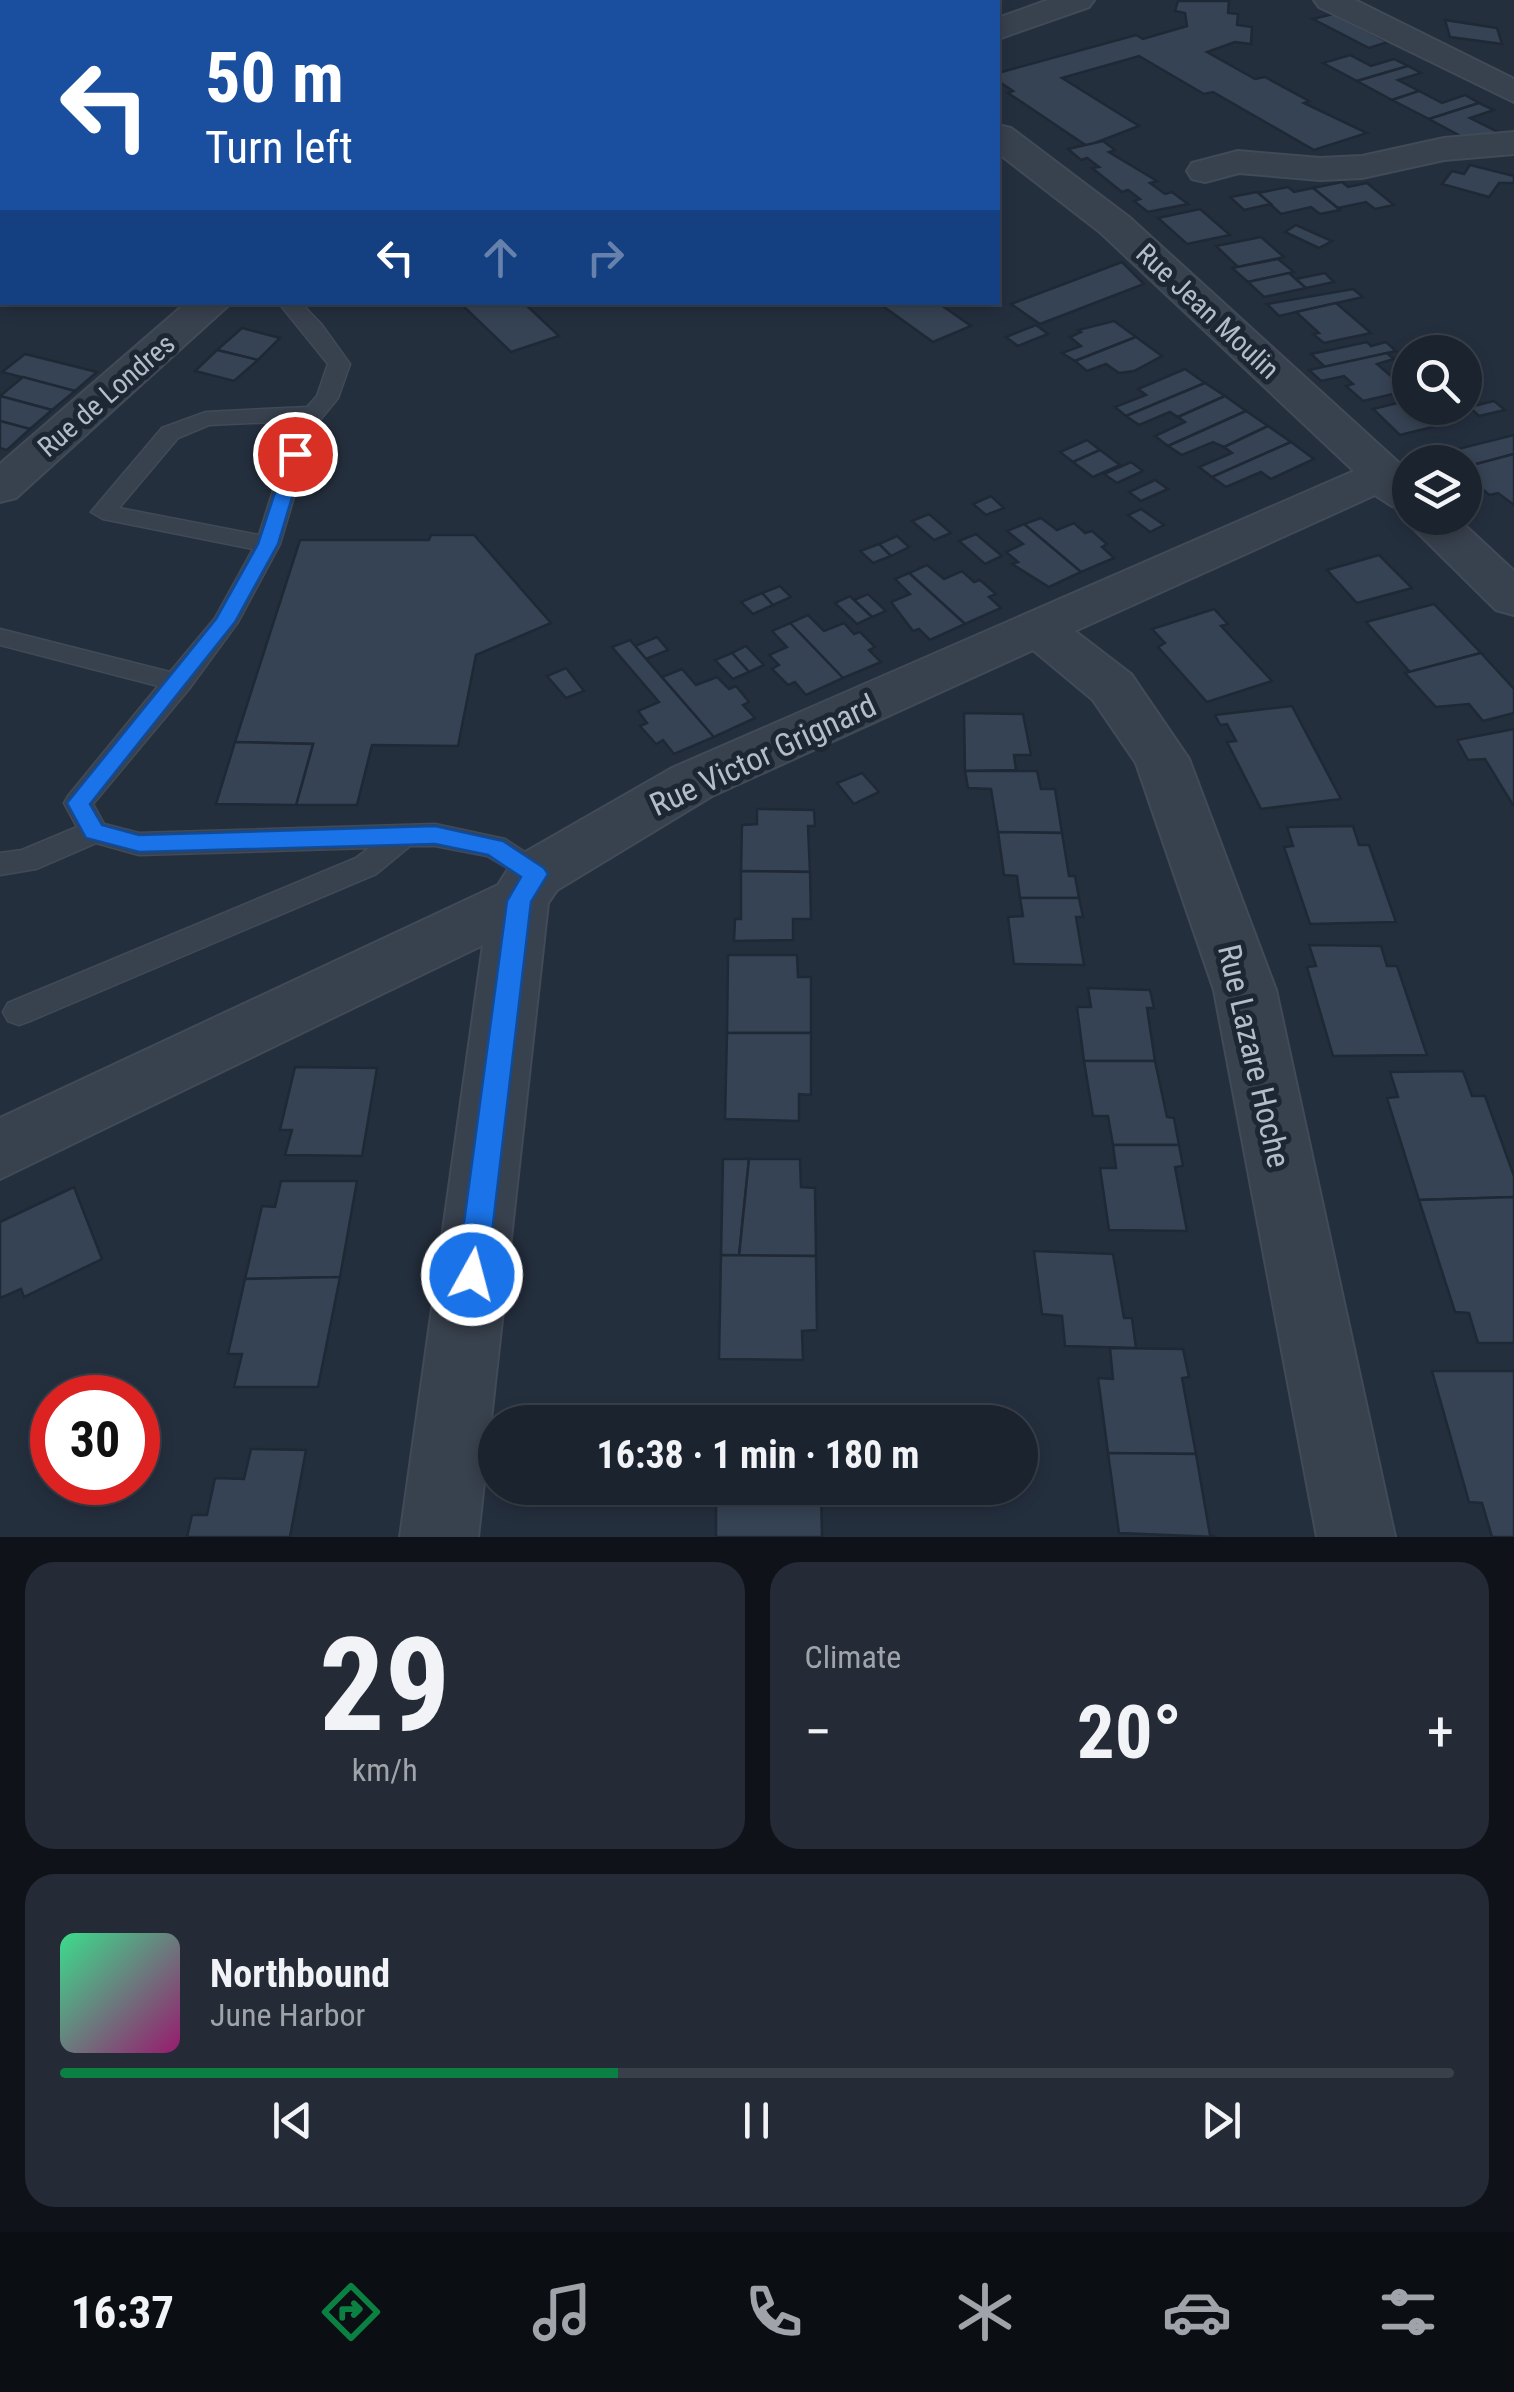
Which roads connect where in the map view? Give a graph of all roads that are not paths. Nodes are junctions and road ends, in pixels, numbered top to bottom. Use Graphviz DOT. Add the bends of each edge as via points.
graph roads {
  1 [pos="1078,0"];
  2 [pos="1330,0"];
  3 [pos="1000,27"];
  4 [pos="1504,80"];
  5 [pos="1000,138"];
  6 [pos="1514,142"];
  7 [pos="1205,171"];
  8 [pos="209,305"];
  9 [pos="291,305"];
  10 [pos="314,413"];
  11 [pos="1392,481"];
  12 [pos="1392,487"];
  13 [pos="0,488"];
  14 [pos="1448,535"];
  15 [pos="268,544"];
  16 [pos="1514,599"];
  17 [pos="1040,629"];
  18 [pos="0,636"];
  19 [pos="180,683"];
  20 [pos="94,832"];
  21 [pos="403,836"];
  22 [pos="0,864"];
  23 [pos="527,888"];
  24 [pos="19,1012"];
  25 [pos="0,1150"];
  26 [pos="439,1537"];
  27 [pos="1356,1537"];
  1 -- 3 [label="street"];
  2 -- 4 [label="street"];
  5 -- 11 [label="street, Rue Jean Moulin" via="1115,225"];
  6 -- 7 [label="street" via="1362,167 1238,162"];
  8 -- 13 [label="street, Rue de Londres"];
  9 -- 10 [label="lane" via="340,364"];
  10 -- 15 [label="lane" via="304,424"];
  10 -- 15 [label="lane" via="206,419 170,434 103,512"];
  12 -- 17 [label="street, Rue Victor Grignard" via="1362,483"];
  14 -- 16 [label="street"];
  15 -- 19 [label="lane"];
  17 -- 23 [label="street, Rue Victor Grignard" via="692,782"];
  17 -- 27 [label="street, Rue Lazare Hoche" via="1112,687 1162,759 1245,990"];
  18 -- 19 [label="lane"];
  19 -- 20 [label="lane" via="78,803"];
  20 -- 21 [label="lane" via="139,844"];
  20 -- 22 [label="lane" via="26,862"];
  21 -- 23 [label="lane" via="495,847"];
  21 -- 24 [label="lane" via="366,866"];
  23 -- 25 [label="street, Rue Victor Grignard"];
  23 -- 26 [label="street"];
}
